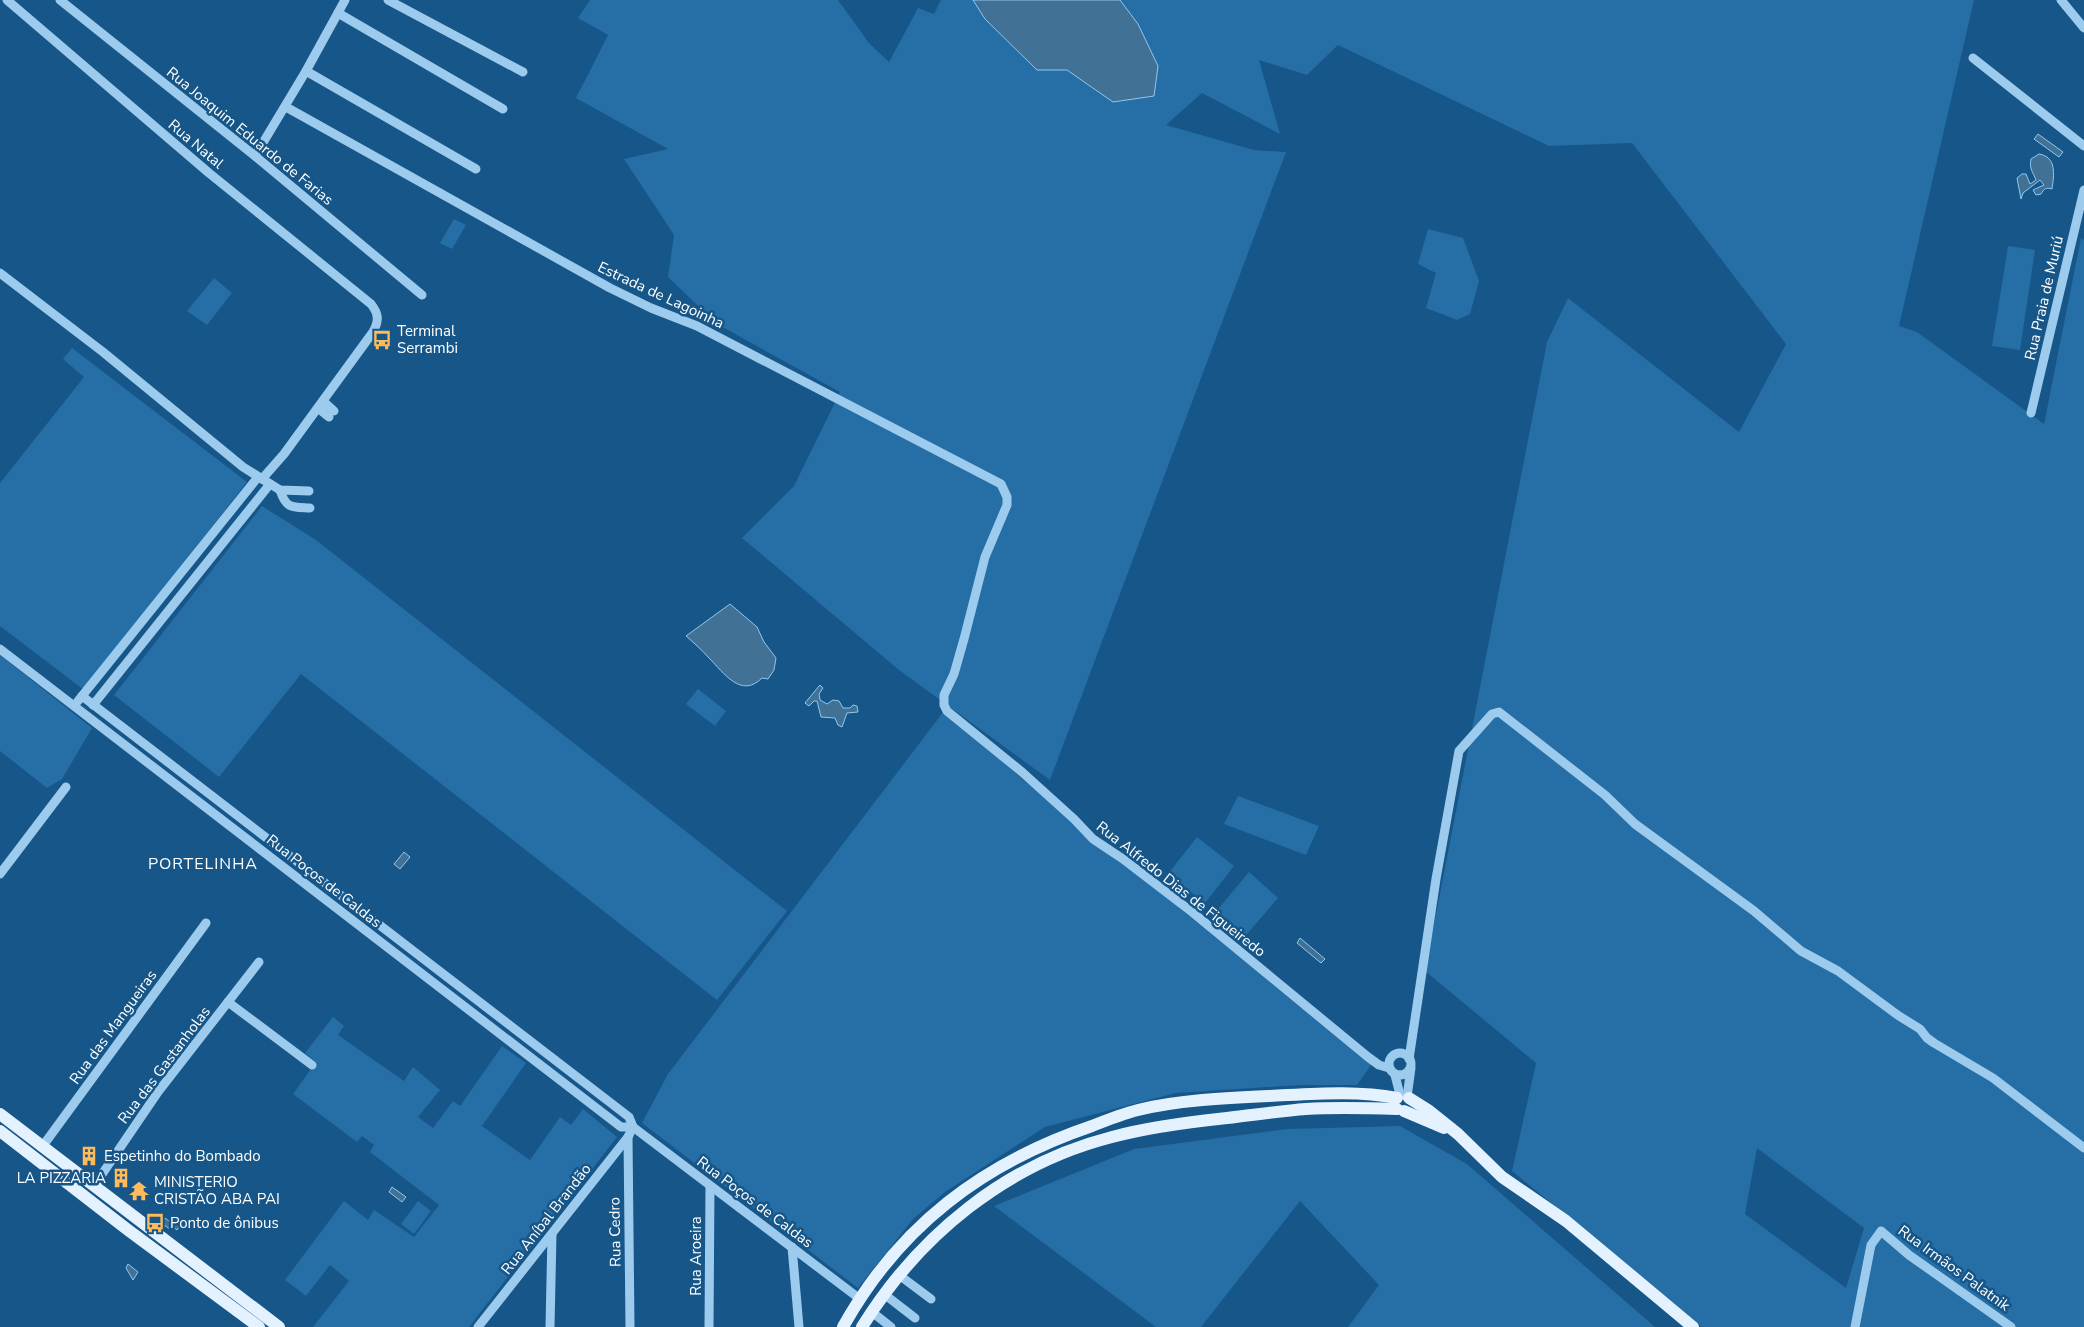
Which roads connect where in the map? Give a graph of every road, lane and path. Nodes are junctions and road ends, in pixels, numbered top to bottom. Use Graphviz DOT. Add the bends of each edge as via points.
graph roads {
  1 [pos="7,0"];
  2 [pos="60,0"];
  3 [pos="345,0"];
  4 [pos="388,0"];
  5 [pos="2061,0"];
  6 [pos="2068,0"];
  7 [pos="338,13"];
  8 [pos="2074,14"];
  9 [pos="2084,28"];
  10 [pos="1973,58"];
  11 [pos="306,71"];
  12 [pos="523,72"];
  13 [pos="286,107"];
  14 [pos="503,109"];
  15 [pos="2084,146"];
  16 [pos="255,156"];
  17 [pos="476,169"];
  18 [pos="2084,190"];
  19 [pos="0,273"];
  20 [pos="422,295"];
  21 [pos="320,405"];
  22 [pos="2031,413"];
  23 [pos="332,414"];
  24 [pos="263,480"];
  25 [pos="280,490"];
  26 [pos="309,491"];
  27 [pos="310,508"];
  28 [pos="1003,515"];
  29 [pos="0,649"];
  30 [pos="82,696"];
  31 [pos="93,705"];
  32 [pos="73,707"];
  33 [pos="66,787"];
  34 [pos="0,874"];
  35 [pos="206,924"];
  36 [pos="259,962"];
  37 [pos="228,1002"];
  38 [pos="1410,1063"];
  39 [pos="312,1065"];
  40 [pos="1392,1071"];
  41 [pos="1402,1102"];
  42 [pos="0,1114"];
  43 [pos="633,1128"];
  44 [pos="0,1131"];
  45 [pos="628,1137"];
  46 [pos="42,1147"];
  47 [pos="2084,1148"];
  48 [pos="68,1183"];
  49 [pos="92,1184"];
  50 [pos="710,1186"];
  51 [pos="93,1203"];
  52 [pos="116,1203"];
  53 [pos="923,1224"];
  54 [pos="552,1233"];
  55 [pos="912,1235"];
  56 [pos="935,1237"];
  57 [pos="792,1247"];
  58 [pos="924,1247"];
  59 [pos="899,1275"];
  60 [pos="226,1294"];
  61 [pos="884,1294"];
  62 [pos="860,1299"];
  63 [pos="931,1299"];
  64 [pos="872,1312"];
  65 [pos="915,1318"];
  66 [pos="259,1327"];
  67 [pos="279,1327"];
  68 [pos="478,1327"];
  69 [pos="550,1327"];
  70 [pos="630,1327"];
  71 [pos="709,1327"];
  72 [pos="799,1327"];
  73 [pos="842,1327"];
  74 [pos="862,1327"];
  75 [pos="891,1327"];
  76 [pos="1693,1327"];
  77 [pos="1855,1327"];
  78 [pos="2010,1327"];
  1 -- 21 [label="street, Rua Natal" via="209,173 371,304 378,314 373,332"];
  2 -- 16 [label="street, Rua Joaquim Eduardo de Farias"];
  3 -- 7 [label="street"];
  4 -- 12 [label="street"];
  5 -- 8 [label="street"];
  6 -- 8 [label="street"];
  7 -- 11 [label="street"];
  7 -- 14 [label="street"];
  8 -- 9 [label="street"];
  10 -- 15 [label="street"];
  11 -- 13 [label="street"];
  11 -- 17 [label="street"];
  13 -- 16 [label="street"];
  13 -- 28 [label="street, Estrada de Lagoinha" via="610,288 697,326 997,481 1007,497"];
  16 -- 20 [label="street, Rua Joaquim Eduardo de Farias"];
  18 -- 22 [label="street, Rua Praia de Muriú"];
  19 -- 24 [label="street"];
  21 -- 23 [label="street"];
  21 -- 24 [label="street"];
  24 -- 25 [label="street"];
  24 -- 30 [label="street"];
  24 -- 31 [label="street"];
  25 -- 26 [label="street"];
  25 -- 27 [label="street" via="288,505"];
  28 -- 40 [label="street, Rua Alfredo Dias de Figueiredo" via="984,557 954,674 944,694 947,711 1022,772 1093,839 1186,906 1368,1057"];
  29 -- 32 [label="street, Rua Poços de Caldas"];
  30 -- 31 [label="street, Rua Poços de Caldas"];
  30 -- 32 [label="street"];
  31 -- 43 [label="street, Rua Poços de Caldas" via="630,1116"];
  32 -- 43 [label="street, Rua Poços de Caldas" via="621,1127"];
  33 -- 34 [label="street"];
  35 -- 46 [label="street, Rua das Mangueiras"];
  36 -- 37 [label="street, Rua das Gastanholas"];
  37 -- 39 [label="street"];
  37 -- 49 [label="street, Rua das Gastanholas"];
  38 -- 40 [label="street" via="1405,1074"];
  38 -- 40 [label="street" via="1402,1053 1397,1053 1390,1059"];
  38 -- 41 [label="street"];
  38 -- 47 [label="street" via="1436,879 1459,751 1492,714 1499,712 1605,795 1635,824 1754,911 1802,951 1838,971 1920,1029 1934,1043 1993,1078"];
  40 -- 41 [label="street"];
  41 -- 53 [label="main road" via="1340,1092 1225,1098 1139,1110 1051,1140 997,1167"];
  41 -- 56 [label="main road" via="1212,1120 1111,1137 1038,1164 998,1185"];
  41 -- 76 [label="main road" via="1458,1134 1502,1177 1566,1221"];
  42 -- 46 [label="main road"];
  43 -- 45 [label="street, Rua Aníbal Brandão"];
  43 -- 50 [label="street, Rua Poços de Caldas"];
  44 -- 48 [label="main road"];
  45 -- 54 [label="street, Rua Aníbal Brandão"];
  45 -- 70 [label="street, Rua Cedro"];
  46 -- 49 [label="main road"];
  48 -- 49 [label="main road" via="82,1189"];
  48 -- 51 [label="main road"];
  49 -- 52 [label="main road"];
  50 -- 57 [label="street, Rua Poços de Caldas"];
  50 -- 71 [label="street, Rua Aroeira"];
  51 -- 52 [label="main road" via="100,1197"];
  51 -- 60 [label="main road"];
  52 -- 60 [label="main road"];
  53 -- 55 [label="main road"];
  53 -- 56 [label="main road" via="927,1234"];
  54 -- 68 [label="street, Rua Aníbal Brandão"];
  54 -- 69 [label="street"];
  55 -- 58 [label="main road" via="920,1238"];
  55 -- 62 [label="main road" via="881,1269"];
  56 -- 58 [label="main road"];
  57 -- 62 [label="street, Rua Poços de Caldas"];
  57 -- 72 [label="street"];
  58 -- 59 [label="main road"];
  59 -- 61 [label="main road"];
  59 -- 63 [label="street"];
  60 -- 66 [label="main road"];
  60 -- 67 [label="main road"];
  61 -- 64 [label="main road"];
  61 -- 65 [label="street"];
  62 -- 73 [label="main road"];
  64 -- 74 [label="main road"];
  64 -- 75 [label="street"];
  77 -- 78 [label="street, Rua Irmãos Palatnik" via="1871,1246 1881,1231"];
}
